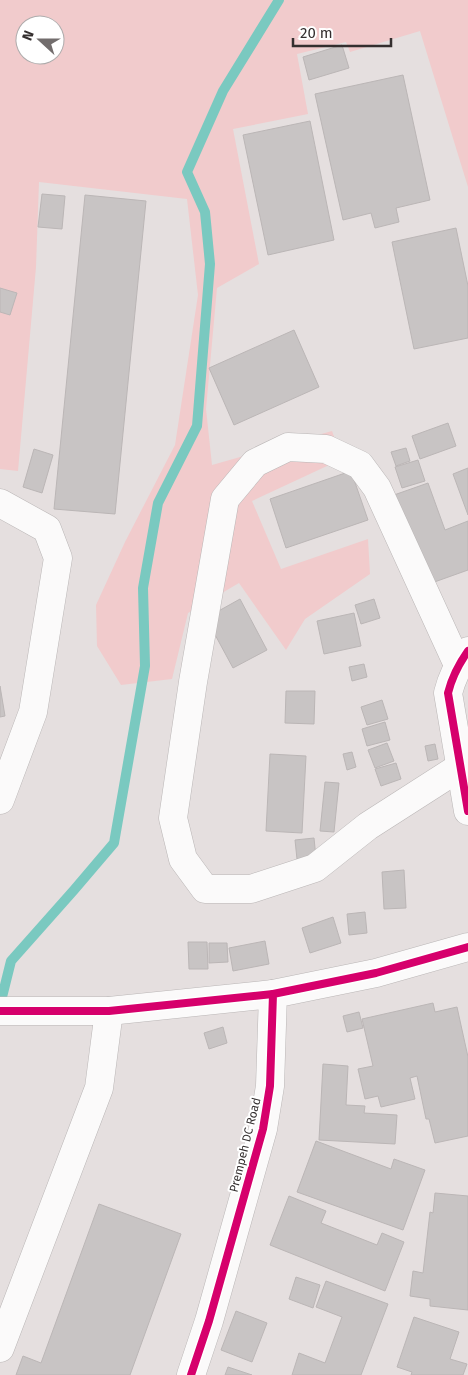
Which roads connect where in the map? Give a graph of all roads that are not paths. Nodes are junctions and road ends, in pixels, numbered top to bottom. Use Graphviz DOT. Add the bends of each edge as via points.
graph roads {
  1 [pos="0,503"];
  2 [pos="463,658"];
  3 [pos="460,767"];
  4 [pos="0,800"];
  5 [pos="468,811"];
  6 [pos="468,946"];
  7 [pos="273,994"];
  8 [pos="7,1011"];
  9 [pos="109,1011"];
  10 [pos="0,1348"];
  11 [pos="191,1375"];
  1 -- 4 [label="street" via="47,529 58,558 33,712"];
  2 -- 3 [label="street" via="451,679 448,693"];
  2 -- 3 [label="street" via="378,488 360,465 326,449 288,447 255,463 225,499 173,818 183,859 205,889 250,889 315,868 368,826"];
  3 -- 5 [label="street"];
  6 -- 7 [label="street" via="376,973"];
  7 -- 9 [label="street"];
  7 -- 11 [label="street, Prempeh DC Road" via="270,1086 263,1129"];
  8 -- 9 [label="street"];
  9 -- 10 [label="street" via="99,1088"];
}
